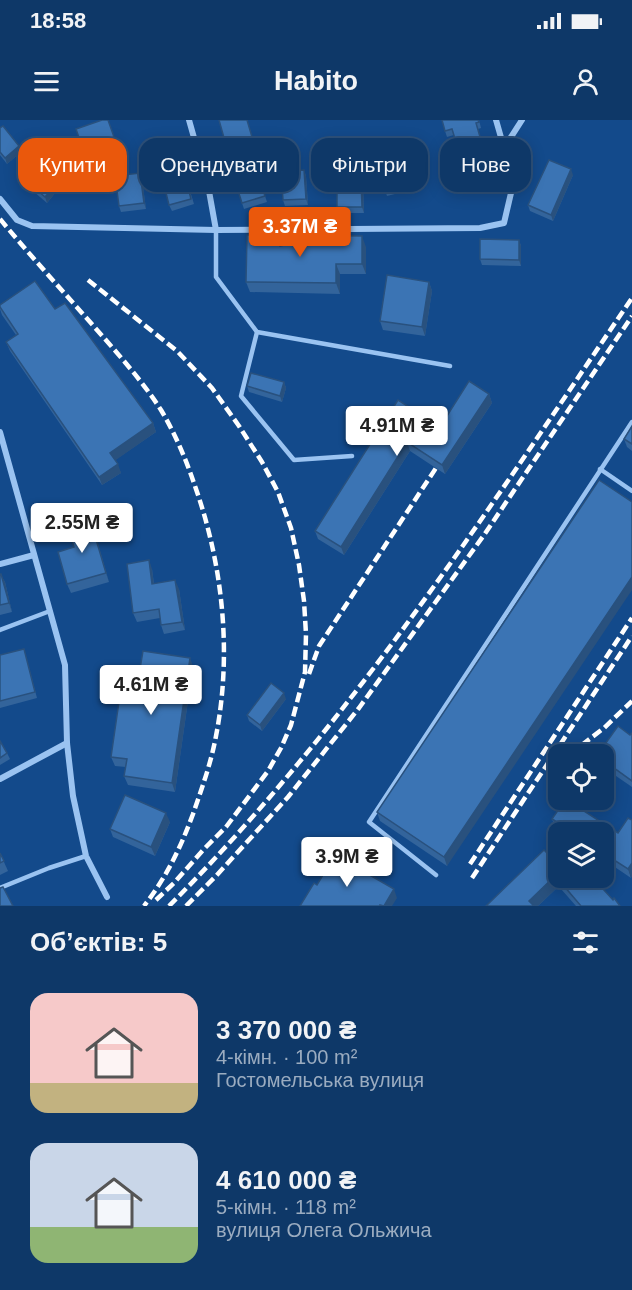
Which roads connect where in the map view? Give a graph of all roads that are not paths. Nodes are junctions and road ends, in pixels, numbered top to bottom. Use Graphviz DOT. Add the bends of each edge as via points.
graph roads {
  1 [pos="189,120"];
  2 [pos="496,120"];
  3 [pos="522,120"];
  4 [pos="501,138"];
  5 [pos="510,138"];
  6 [pos="511,192"];
  7 [pos="0,198"];
  8 [pos="216,230"];
  9 [pos="257,332"];
  10 [pos="450,366"];
  11 [pos="632,422"];
  12 [pos="0,432"];
  13 [pos="352,456"];
  14 [pos="600,469"];
  15 [pos="632,491"];
  16 [pos="34,555"];
  17 [pos="0,564"];
  18 [pos="50,611"];
  19 [pos="0,630"];
  20 [pos="67,743"];
  21 [pos="0,779"];
  22 [pos="86,855"];
  23 [pos="436,875"];
  24 [pos="0,888"];
  25 [pos="107,897"];
  1 -- 8 [label="street"];
  2 -- 4 [label="street"];
  3 -- 5 [label="street"];
  6 -- 8 [label="street" via="504,223 480,228"];
  7 -- 8 [label="street" via="17,220 32,226"];
  8 -- 9 [label="lane" via="216,277"];
  9 -- 10 [label="lane"];
  9 -- 13 [label="lane" via="241,396 294,460"];
  11 -- 14 [label="lane"];
  12 -- 16 [label="street"];
  14 -- 15 [label="lane"];
  14 -- 23 [label="lane" via="369,822"];
  16 -- 17 [label="street"];
  16 -- 18 [label="street"];
  18 -- 19 [label="lane"];
  18 -- 20 [label="street" via="65,665"];
  20 -- 21 [label="street"];
  20 -- 22 [label="street"];
  22 -- 24 [label="lane"];
  22 -- 25 [label="street"];
}
